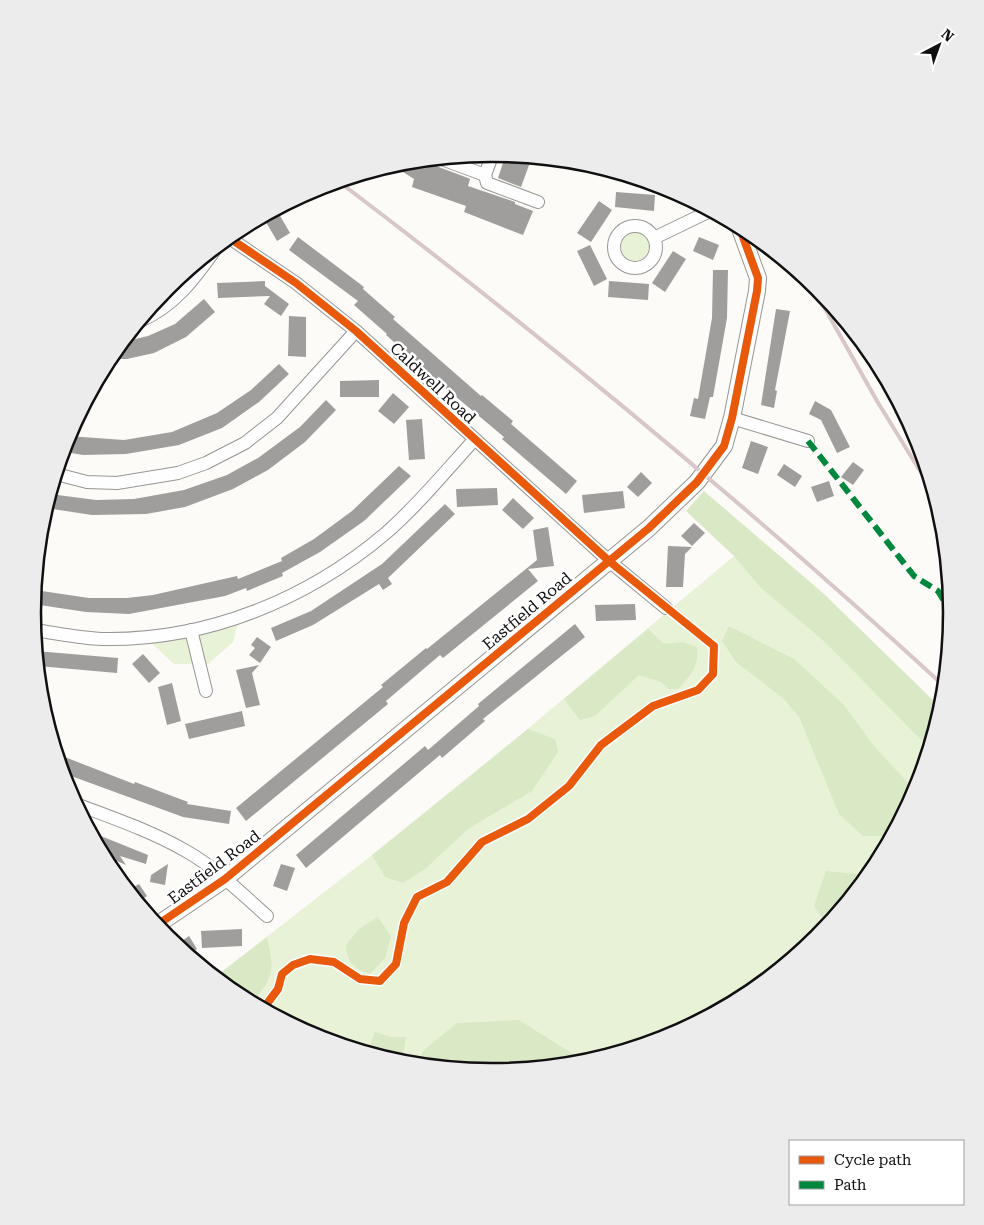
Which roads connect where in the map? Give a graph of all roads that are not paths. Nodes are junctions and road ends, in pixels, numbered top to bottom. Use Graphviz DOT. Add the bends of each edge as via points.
graph roads {
  1 [pos="490,162"];
  2 [pos="455,164"];
  3 [pos="485,175"];
  4 [pos="538,202"];
  5 [pos="703,214"];
  6 [pos="654,238"];
  7 [pos="744,239"];
  8 [pos="235,243"];
  9 [pos="203,268"];
  10 [pos="156,312"];
  11 [pos="356,331"];
  12 [pos="732,418"];
  13 [pos="474,440"];
  14 [pos="808,440"];
  15 [pos="63,476"];
  16 [pos="609,561"];
  17 [pos="666,608"];
  18 [pos="191,630"];
  19 [pos="42,631"];
  20 [pos="206,691"];
  21 [pos="86,808"];
  22 [pos="225,879"];
  23 [pos="267,916"];
  24 [pos="163,921"];
  1 -- 3 [label="street"];
  2 -- 3 [label="street"];
  3 -- 4 [label="street" via="487,182"];
  5 -- 6 [label="street"];
  7 -- 12 [label="street, Eastfield Road" via="758,278"];
  8 -- 11 [label="street, Caldwell Road" via="296,283"];
  9 -- 10 [label="street" via="170,304"];
  11 -- 13 [label="street, Caldwell Road"];
  11 -- 15 [label="street" via="277,418 245,442 206,463 178,473 117,483 87,482"];
  12 -- 14 [label="street"];
  12 -- 16 [label="street, Eastfield Road" via="724,446 697,482 666,514"];
  13 -- 16 [label="street, Caldwell Road"];
  13 -- 18 [label="street" via="417,504 356,557 307,588 246,616"];
  16 -- 17 [label="street, Caldwell Road"];
  16 -- 22 [label="street, Eastfield Road"];
  18 -- 19 [label="street" via="147,637 100,639"];
  18 -- 20 [label="street"];
  21 -- 22 [label="street" via="178,847"];
  22 -- 23 [label="street"];
  22 -- 24 [label="street, Eastfield Road"];
}
